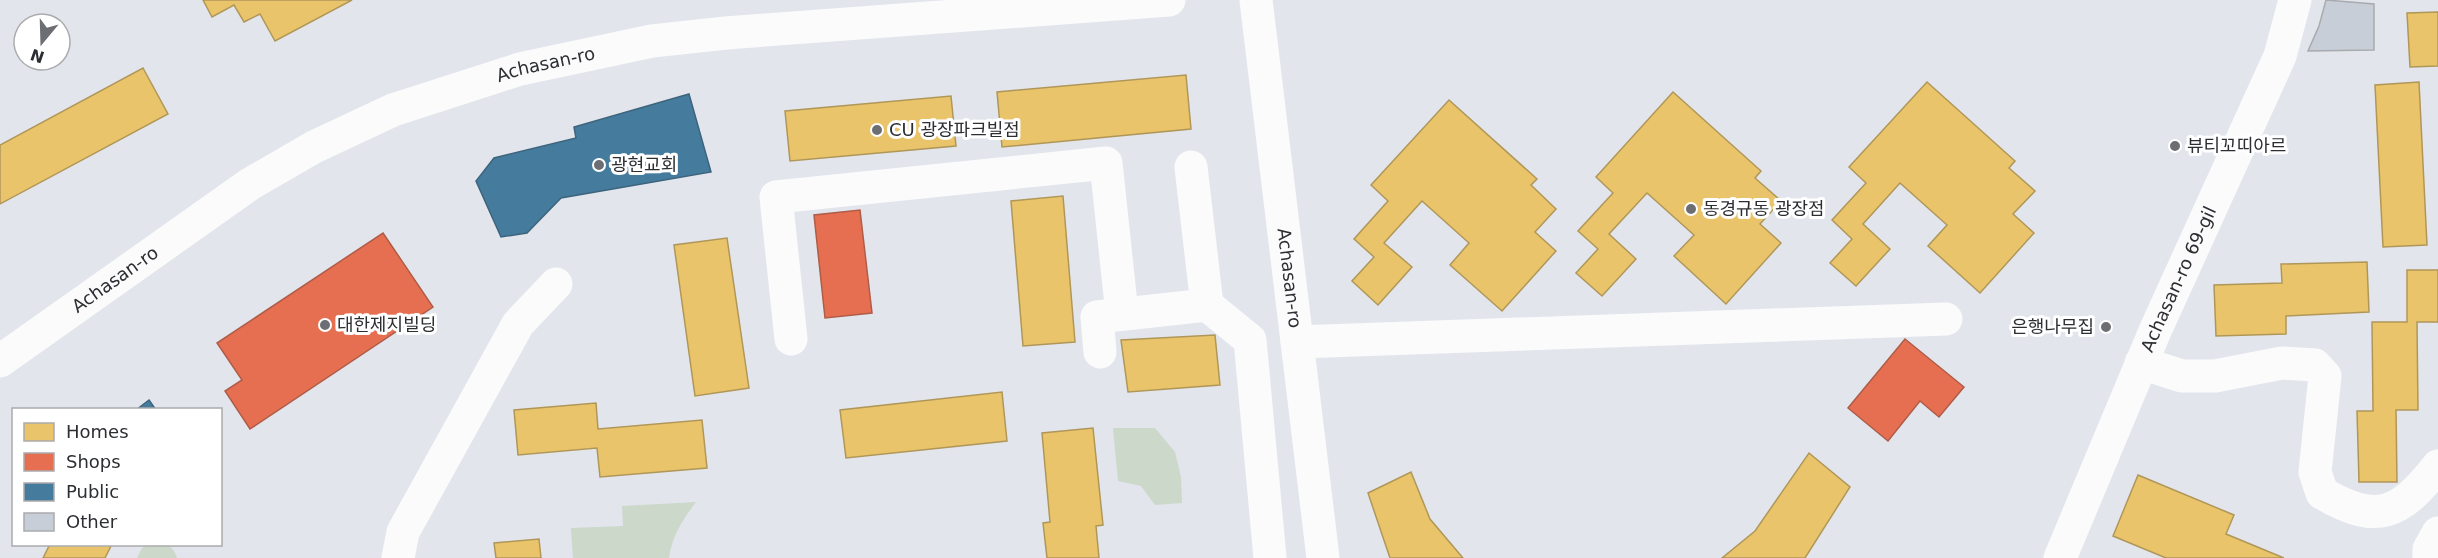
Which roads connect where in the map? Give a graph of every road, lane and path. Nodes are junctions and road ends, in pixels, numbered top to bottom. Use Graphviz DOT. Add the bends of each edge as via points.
graph roads {
  1 [pos="1169,0"];
  2 [pos="1256,0"];
  3 [pos="2295,0"];
  4 [pos="1102,3"];
  5 [pos="1191,167"];
  6 [pos="556,284"];
  7 [pos="1207,305"];
  8 [pos="1122,314"];
  9 [pos="1946,319"];
  10 [pos="791,339"];
  11 [pos="1297,342"];
  12 [pos="1100,351"];
  13 [pos="0,361"];
  14 [pos="2141,363"];
  15 [pos="2438,466"];
  16 [pos="2438,533"];
  17 [pos="2070,554"];
  18 [pos="398,558"];
  19 [pos="1270,558"];
  20 [pos="1323,558"];
  21 [pos="2429,558"];
  1 -- 4 [label="street, Achasan-ro"];
  2 -- 11 [label="street, Achasan-ro"];
  3 -- 14 [label="street, Achasan-ro 69-gil" via="2280,56"];
  4 -- 13 [label="street, Achasan-ro" via="652,41 520,69 393,110 314,147 250,184"];
  5 -- 7 [label="street"];
  6 -- 18 [label="street" via="518,324 403,532"];
  7 -- 8 [label="street"];
  7 -- 19 [label="street" via="1250,340"];
  8 -- 10 [label="street" via="1106,163 776,197"];
  8 -- 12 [label="street" via="1097,316"];
  9 -- 11 [label="street"];
  11 -- 20 [label="street, Achasan-ro"];
  14 -- 15 [label="street" via="2182,376 2215,376 2282,363 2315,365 2325,376 2315,472 2322,493 2337,502 2375,513 2394,508 2421,488"];
  14 -- 17 [label="street, Achasan-ro 69-gil"];
  16 -- 21 [label="street" via="2429,549"];
}
